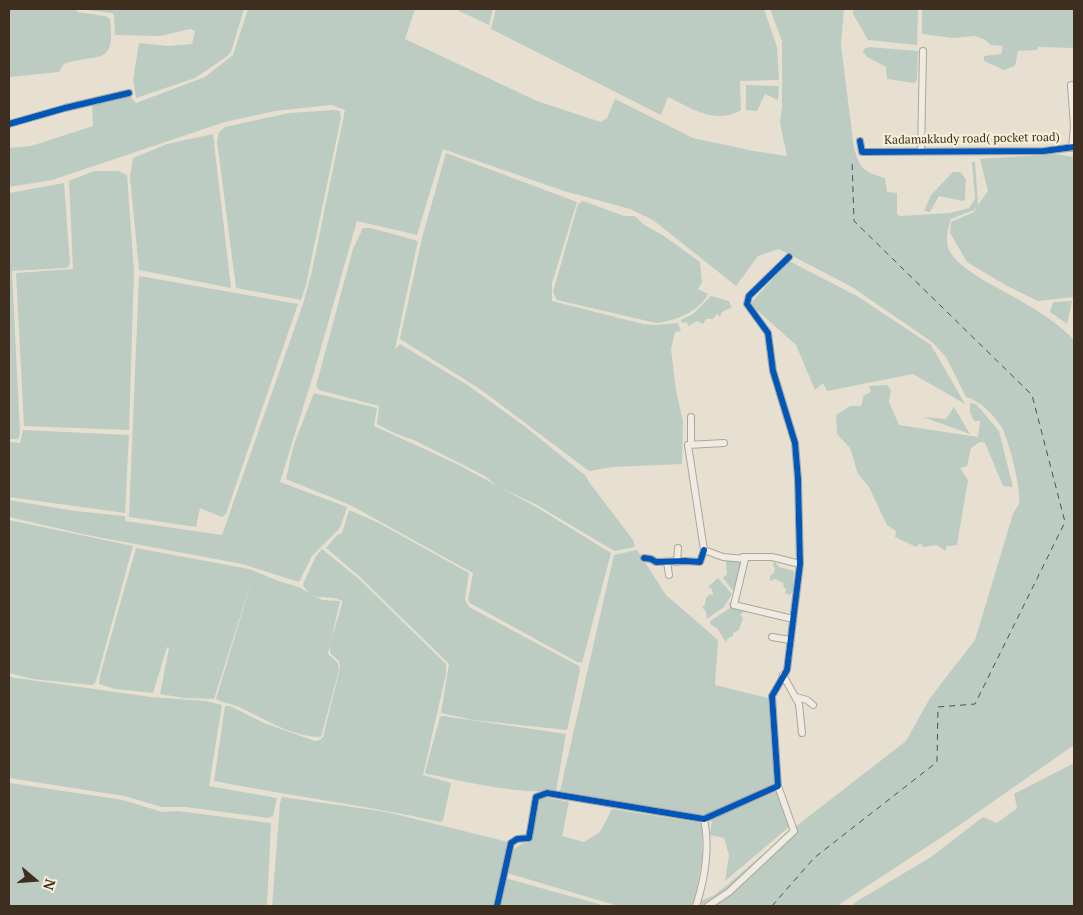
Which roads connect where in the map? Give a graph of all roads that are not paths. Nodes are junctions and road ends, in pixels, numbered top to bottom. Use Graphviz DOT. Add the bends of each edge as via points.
graph roads {
  1 [pos="923,51"];
  2 [pos="1071,85"];
  3 [pos="129,94"];
  4 [pos="9,124"];
  5 [pos="860,141"];
  6 [pos="1073,148"];
  7 [pos="921,152"];
  8 [pos="789,257"];
  9 [pos="691,417"];
  10 [pos="724,443"];
  11 [pos="690,444"];
  12 [pos="678,548"];
  13 [pos="704,550"];
  14 [pos="743,557"];
  15 [pos="644,558"];
  16 [pos="668,562"];
  17 [pos="677,562"];
  18 [pos="800,564"];
  19 [pos="669,575"];
  20 [pos="793,619"];
  21 [pos="772,637"];
  22 [pos="790,640"];
  23 [pos="783,675"];
  24 [pos="796,697"];
  25 [pos="813,705"];
  26 [pos="802,733"];
  27 [pos="778,786"];
  28 [pos="704,819"];
  29 [pos="497,906"];
  30 [pos="696,906"];
  31 [pos="708,906"];
  1 -- 7 [label="street"];
  2 -- 6 [label="street"];
  3 -- 4 [label="street"];
  5 -- 7 [label="street, Kadamakkudy road( pocket road)" via="862,152"];
  6 -- 7 [label="street, Kadamakkudy road( pocket road)"];
  8 -- 18 [label="street" via="749,296 748,304 768,332 773,371 794,443"];
  9 -- 11 [label="street"];
  10 -- 11 [label="street"];
  11 -- 13 [label="street" via="690,468"];
  12 -- 17 [label="street"];
  13 -- 14 [label="street" via="723,556"];
  13 -- 17 [label="street" via="700,562"];
  14 -- 18 [label="street" via="772,557"];
  14 -- 20 [label="street" via="746,562 734,604"];
  15 -- 16 [label="street"];
  16 -- 17 [label="street"];
  16 -- 19 [label="street"];
  18 -- 20 [label="street"];
  20 -- 22 [label="street"];
  21 -- 22 [label="street"];
  22 -- 23 [label="street" via="787,670"];
  23 -- 24 [label="street"];
  23 -- 27 [label="street" via="772,696"];
  24 -- 25 [label="street"];
  24 -- 26 [label="street"];
  27 -- 28 [label="street"];
  27 -- 31 [label="street" via="794,831 729,892"];
  28 -- 29 [label="street" via="547,793 536,798 529,838 511,842"];
  28 -- 30 [label="street" via="706,865"];
}
